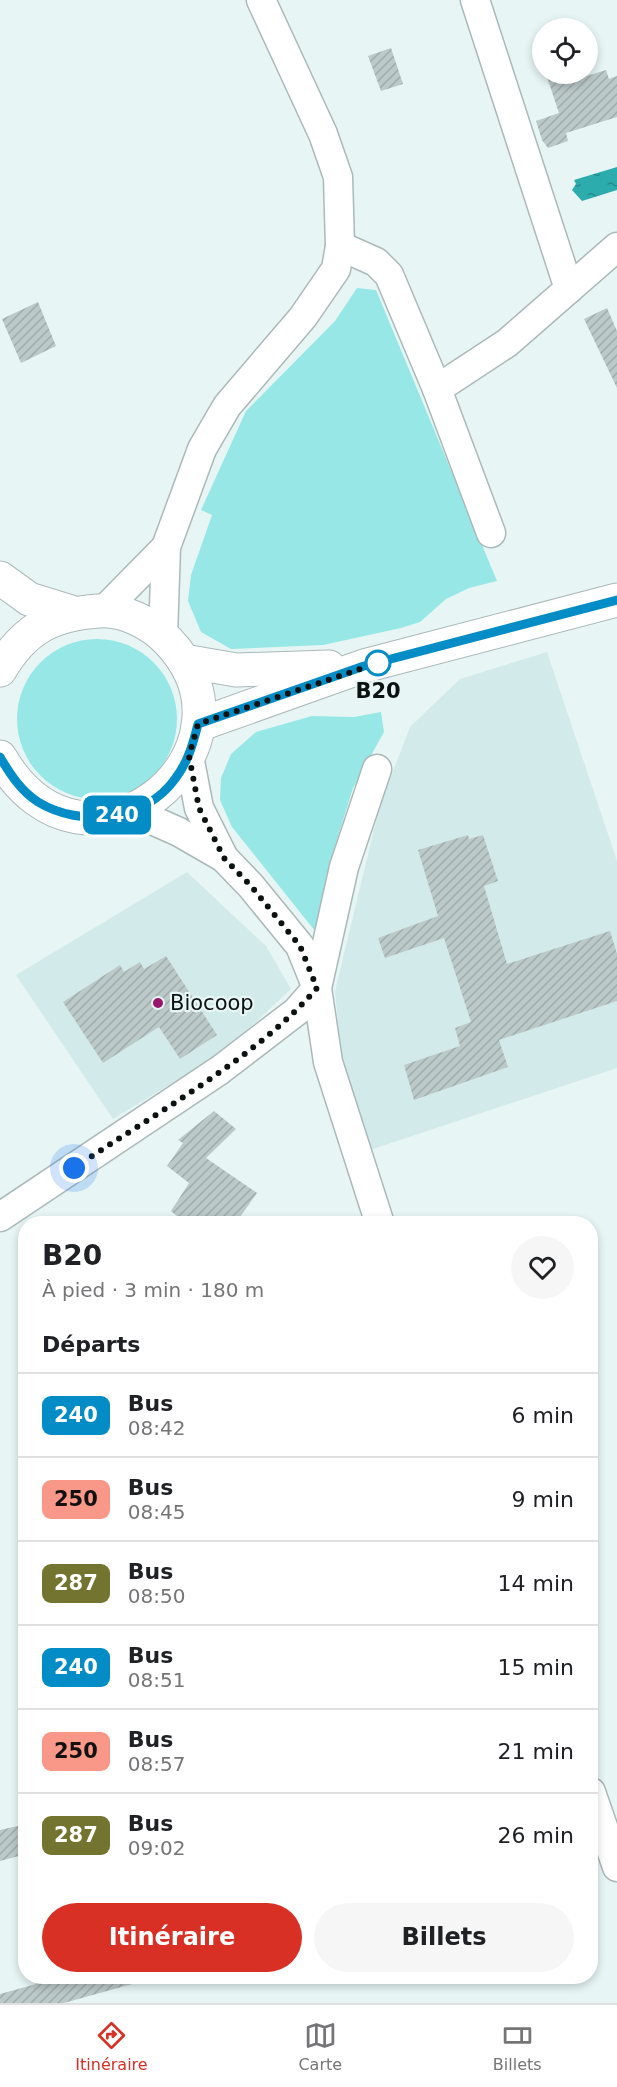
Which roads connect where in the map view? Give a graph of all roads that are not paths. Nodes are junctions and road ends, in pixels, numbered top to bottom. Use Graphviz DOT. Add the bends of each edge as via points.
graph roads {
  1 [pos="261,0"];
  2 [pos="475,0"];
  3 [pos="340,246"];
  4 [pos="617,248"];
  5 [pos="569,289"];
  6 [pos="437,389"];
  7 [pos="491,533"];
  8 [pos="166,547"];
  9 [pos="0,578"];
  10 [pos="617,600"];
  11 [pos="104,610"];
  12 [pos="71,612"];
  13 [pos="163,636"];
  14 [pos="184,661"];
  15 [pos="364,666"];
  16 [pos="0,669"];
  17 [pos="198,724"];
  18 [pos="189,756"];
  19 [pos="376,769"];
  20 [pos="4,773"];
  21 [pos="132,811"];
  22 [pos="224,858"];
  23 [pos="317,988"];
  24 [pos="377,1216"];
  25 [pos="0,1217"];
  26 [pos="598,1812"];
  27 [pos="617,1867"];
  1 -- 3 [label="street" via="323,134 338,177"];
  2 -- 5 [label="street"];
  3 -- 6 [label="street" via="376,262 389,275"];
  3 -- 8 [label="street" via="336,269 303,317 226,406 202,449"];
  4 -- 5 [label="street"];
  5 -- 6 [label="street" via="507,343"];
  6 -- 7 [label="street"];
  8 -- 11 [label="street"];
  8 -- 13 [label="street"];
  9 -- 12 [label="main road" via="29,599"];
  10 -- 15 [label="main road"];
  11 -- 12 [label="main road"];
  11 -- 13 [label="main road" via="133,616"];
  12 -- 16 [label="main road" via="29,633"];
  13 -- 14 [label="main road"];
  14 -- 15 [label="main road" via="236,670"];
  14 -- 17 [label="main road" via="196,692"];
  15 -- 17 [label="main road"];
  17 -- 18 [label="main road"];
  18 -- 21 [label="main road" via="174,781 153,800"];
  18 -- 22 [label="street" via="199,808"];
  19 -- 23 [label="street" via="344,867"];
  20 -- 21 [label="main road" via="38,802 67,815 100,818"];
  21 -- 22 [label="street"];
  22 -- 23 [label="street" via="300,946"];
  23 -- 24 [label="street" via="327,1062"];
  23 -- 25 [label="street" via="297,1011 220,1070"];
  26 -- 27 [label="street"];
}
